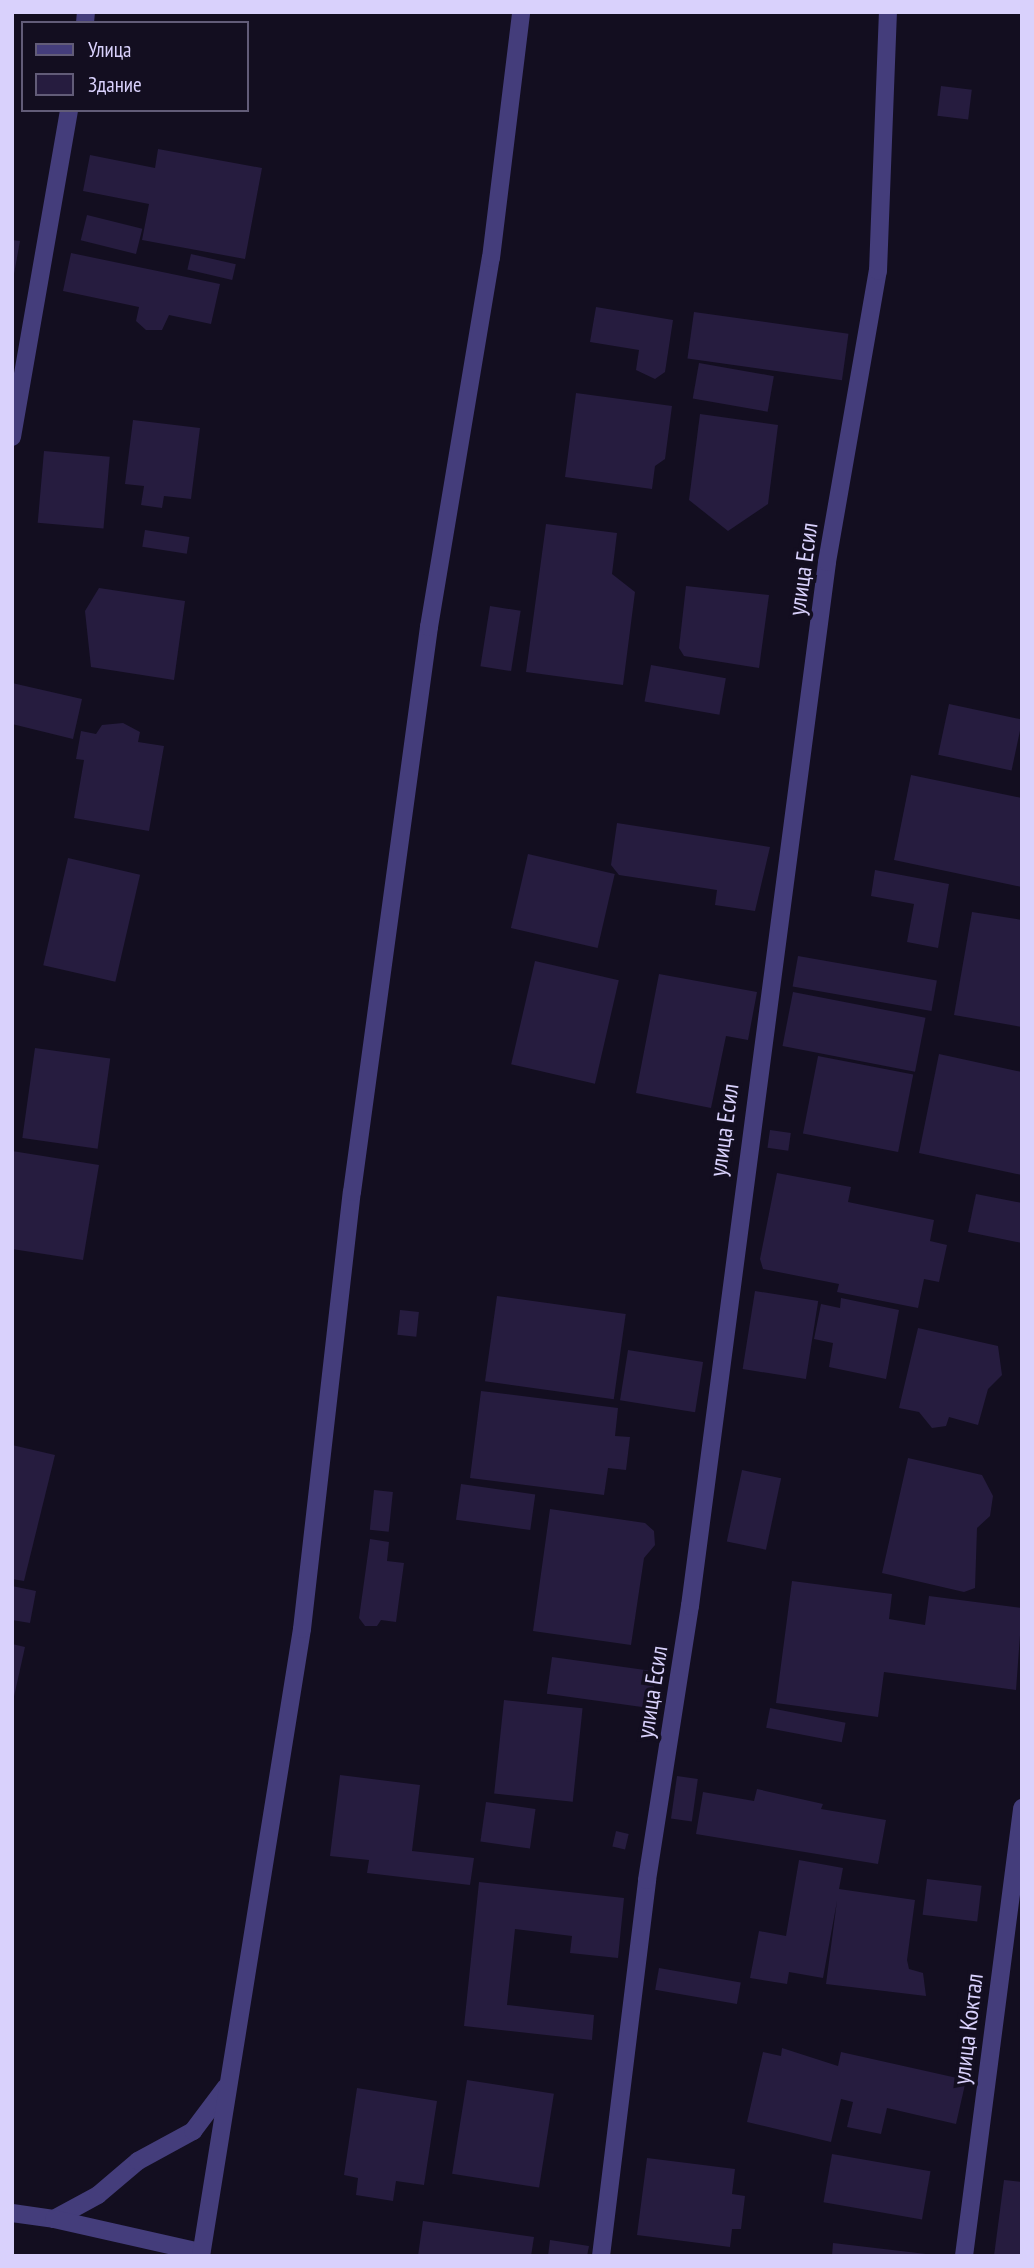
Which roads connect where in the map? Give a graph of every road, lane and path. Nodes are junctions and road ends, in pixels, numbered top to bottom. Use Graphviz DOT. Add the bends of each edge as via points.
graph roads {
  1 [pos="521,12"];
  2 [pos="888,12"];
  3 [pos="69,112"];
  4 [pos="12,437"];
  5 [pos="1022,1808"];
  6 [pos="228,2085"];
  7 [pos="12,2213"];
  8 [pos="54,2219"];
  9 [pos="201,2254"];
  10 [pos="601,2256"];
  11 [pos="964,2256"];
  1 -- 6 [label="street" via="491,258 429,627 352,1192 302,1629"];
  2 -- 10 [label="street, улица Есил" via="878,271 827,562 690,1606 647,1880"];
  3 -- 4 [label="street"];
  5 -- 11 [label="street, улица Коктал"];
  6 -- 8 [label="street" via="193,2131"];
  6 -- 9 [label="street"];
  7 -- 8 [label="street"];
  8 -- 9 [label="street"];
}
